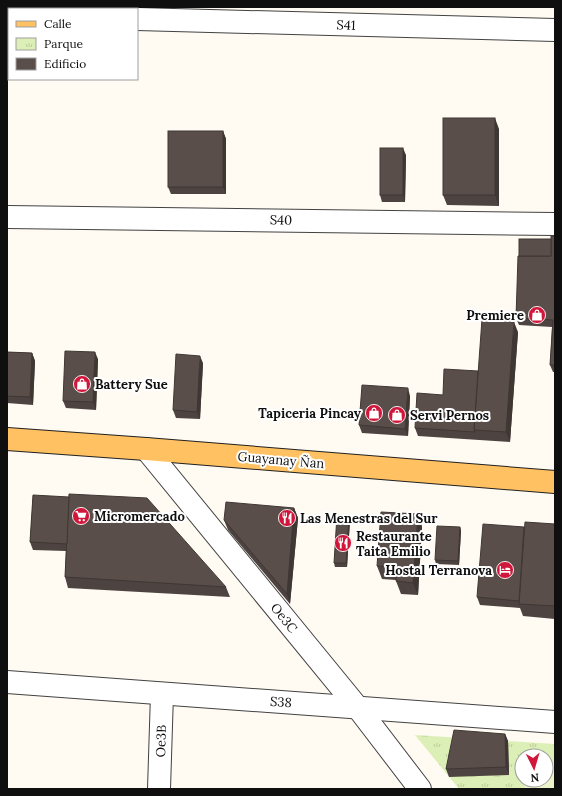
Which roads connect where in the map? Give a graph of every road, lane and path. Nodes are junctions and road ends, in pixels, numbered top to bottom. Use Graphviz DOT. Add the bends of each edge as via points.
graph roads {
  1 [pos="138,19"];
  2 [pos="555,30"];
  3 [pos="7,217"];
  4 [pos="555,224"];
  5 [pos="7,439"];
  6 [pos="146,449"];
  7 [pos="555,482"];
  8 [pos="7,682"];
  9 [pos="162,694"];
  10 [pos="358,708"];
  11 [pos="555,722"];
  12 [pos="159,789"];
  13 [pos="420,789"];
  1 -- 2 [label="street, S41"];
  3 -- 4 [label="street, S40"];
  5 -- 6 [label="main road, Guayanay Ñan"];
  6 -- 7 [label="main road, Guayanay Ñan"];
  6 -- 10 [label="street, Oe3C"];
  8 -- 9 [label="street, S38"];
  9 -- 10 [label="street, S38"];
  9 -- 12 [label="street, Oe3B"];
  10 -- 11 [label="street, S38"];
  10 -- 13 [label="street, Oe3C"];
}
